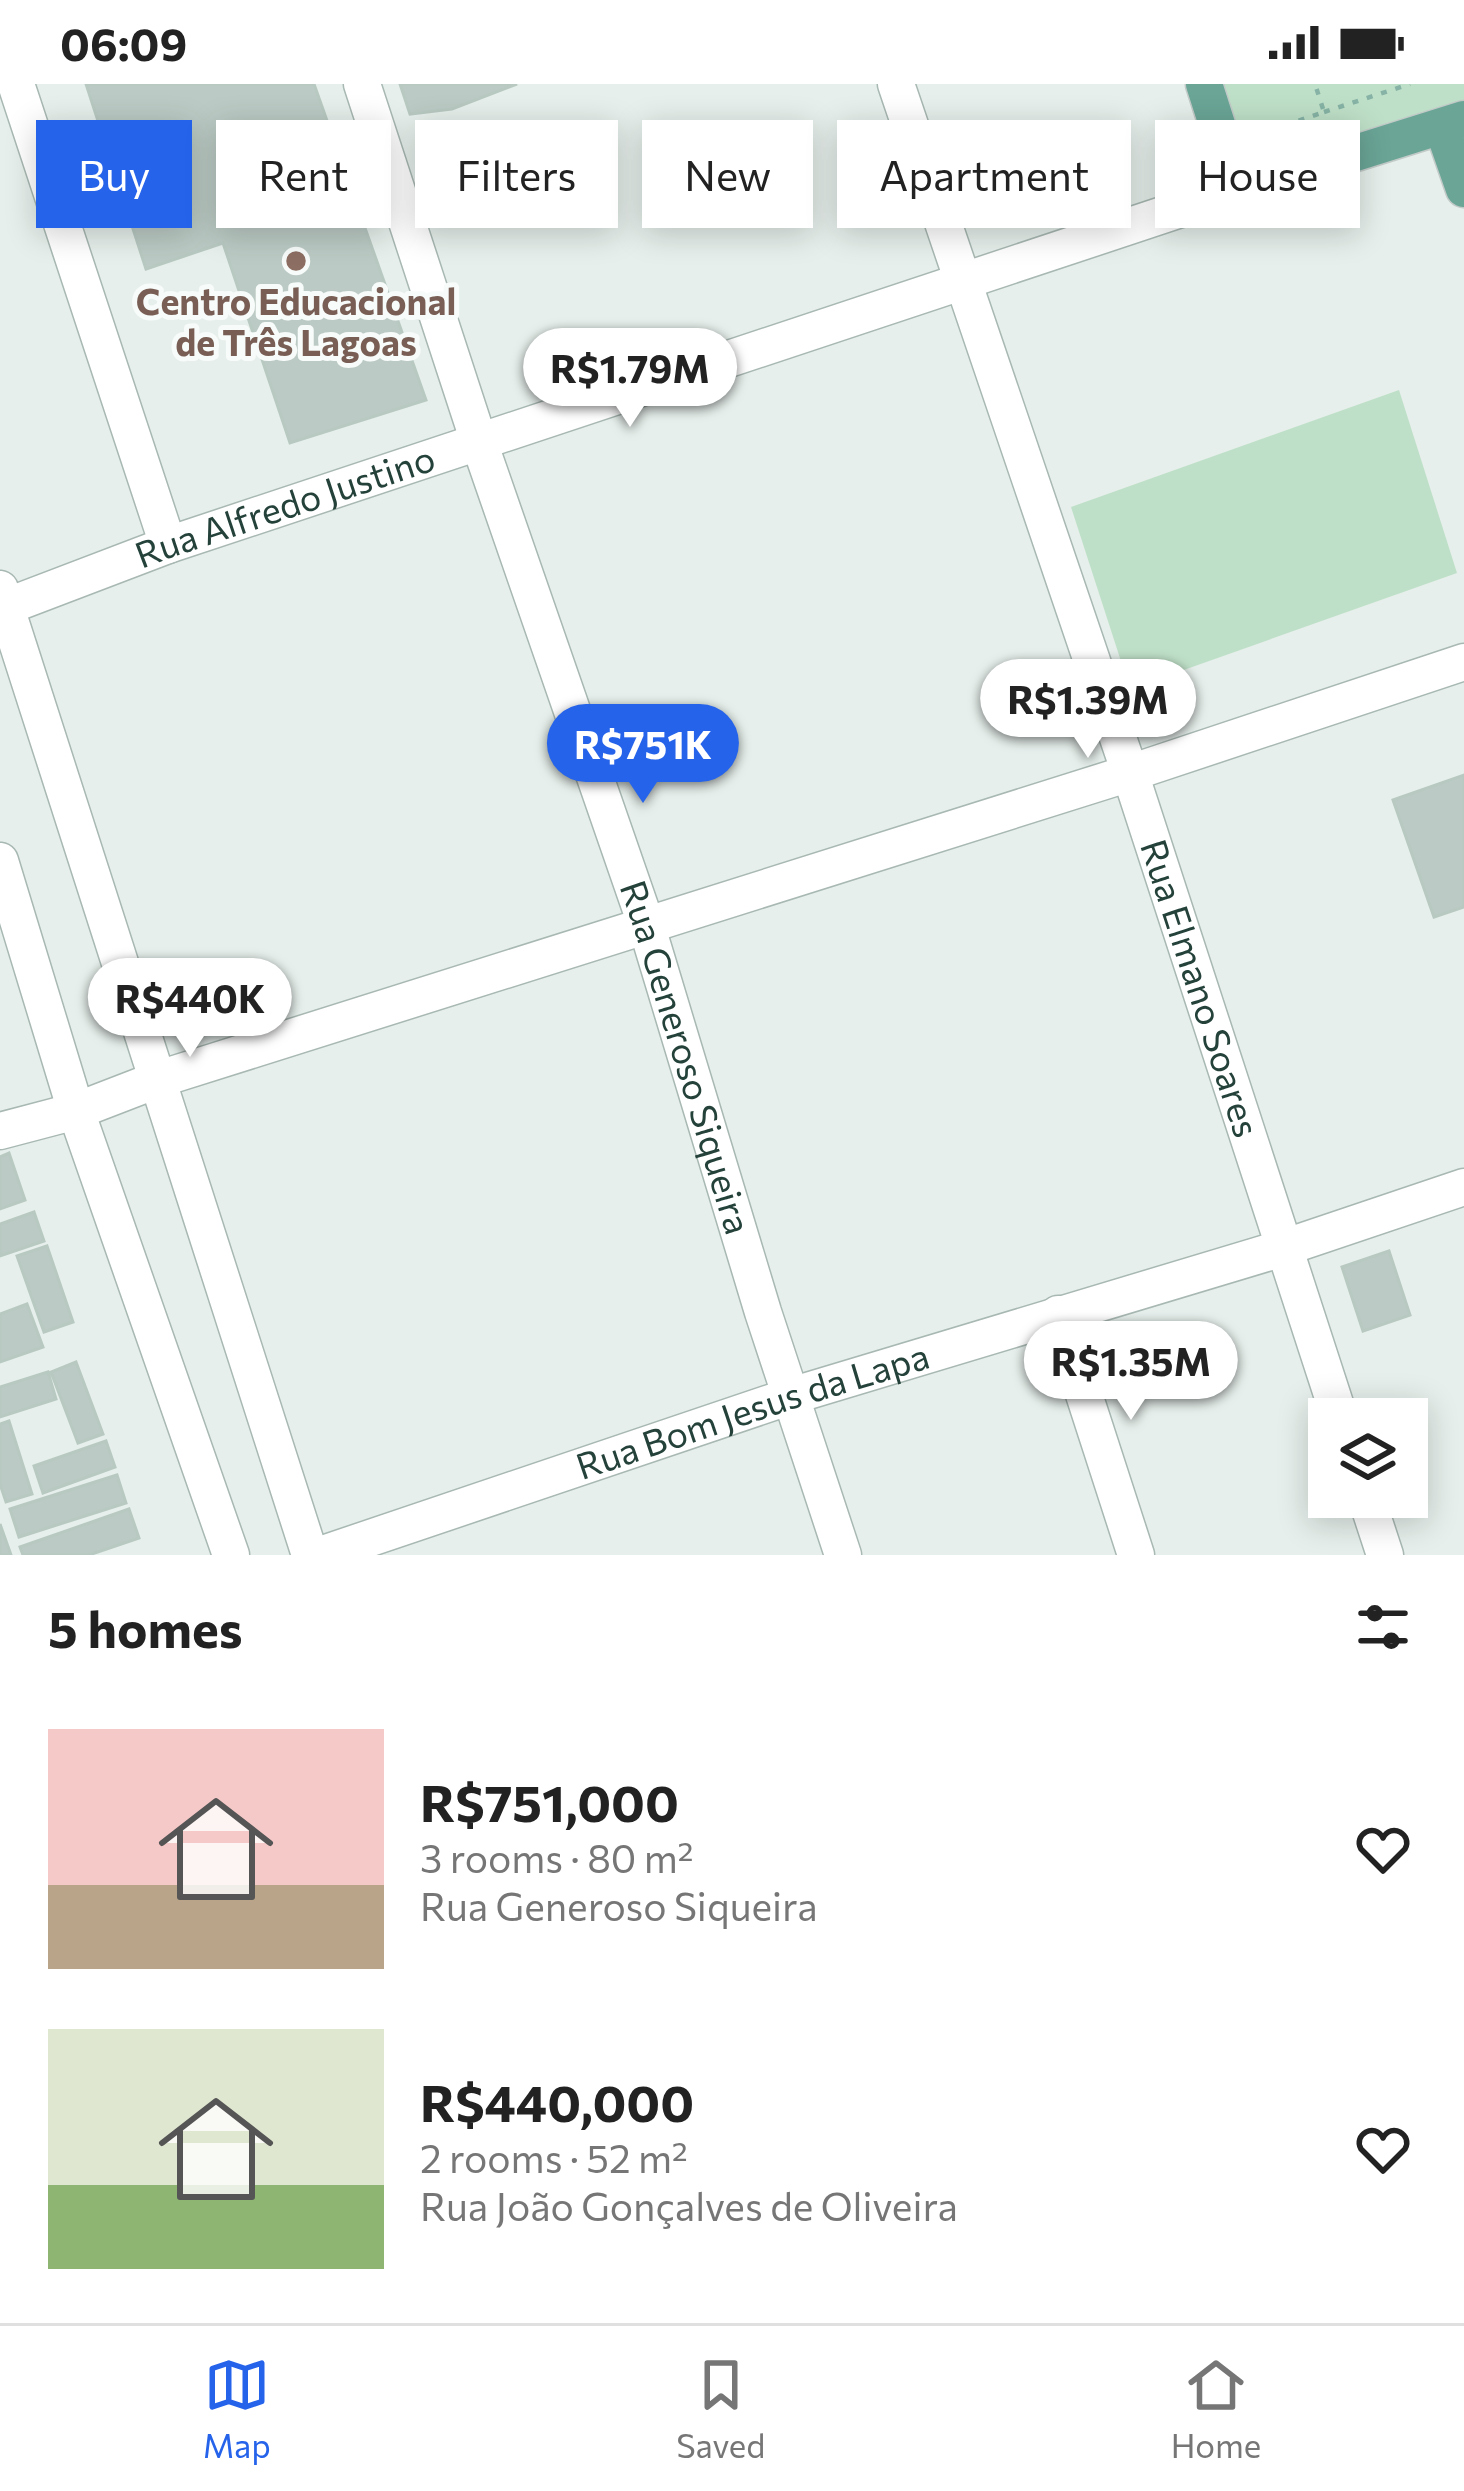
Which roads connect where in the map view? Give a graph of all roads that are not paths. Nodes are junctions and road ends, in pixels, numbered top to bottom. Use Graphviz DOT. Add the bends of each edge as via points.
graph roads {
  1 [pos="16,84"];
  2 [pos="362,84"];
  3 [pos="896,84"];
  4 [pos="1204,84"];
  5 [pos="1216,120"];
  6 [pos="1453,123"];
  7 [pos="1360,152"];
  8 [pos="1464,189"];
  9 [pos="1155,218"];
  10 [pos="962,282"];
  11 [pos="479,442"];
  12 [pos="168,545"];
  13 [pos="2,601"];
  14 [pos="1464,662"];
  15 [pos="1130,772"];
  16 [pos="0,861"];
  17 [pos="646,924"];
  18 [pos="159,1079"];
  19 [pos="76,1111"];
  20 [pos="0,1131"];
  21 [pos="1464,1186"];
  22 [pos="1283,1249"];
  23 [pos="1058,1314"];
  24 [pos="791,1396"];
  25 [pos="1333,1398"];
  26 [pos="1373,1518"];
  27 [pos="231,1555"];
  28 [pos="310,1555"];
  29 [pos="320,1555"];
  30 [pos="843,1555"];
  31 [pos="1136,1555"];
  32 [pos="1385,1555"];
  1 -- 12 [label="street"];
  2 -- 11 [label="street, Rua Generoso Siqueira"];
  3 -- 10 [label="street, Rua Elmano Soares"];
  4 -- 5 [label="main road"];
  6 -- 7 [label="main road, Rua Alfredo Justino"];
  6 -- 8 [label="main road"];
  9 -- 10 [label="street, Rua Alfredo Justino"];
  10 -- 11 [label="street, Rua Alfredo Justino"];
  10 -- 15 [label="street, Rua Elmano Soares"];
  11 -- 12 [label="street, Rua Alfredo Justino"];
  11 -- 17 [label="street, Rua Generoso Siqueira"];
  12 -- 13 [label="street, Rua Alfredo Justino"];
  13 -- 18 [label="street"];
  14 -- 15 [label="street"];
  15 -- 17 [label="street"];
  15 -- 22 [label="street, Rua Elmano Soares"];
  16 -- 19 [label="street"];
  17 -- 18 [label="street"];
  17 -- 24 [label="street, Rua Generoso Siqueira"];
  18 -- 19 [label="street"];
  18 -- 28 [label="street"];
  19 -- 20 [label="street"];
  19 -- 27 [label="street"];
  21 -- 22 [label="street, Rua Bom Jesus da Lapa"];
  22 -- 23 [label="street, Rua Bom Jesus da Lapa"];
  22 -- 25 [label="street, Rua Elmano Soares"];
  23 -- 24 [label="street, Rua Bom Jesus da Lapa"];
  23 -- 31 [label="street"];
  24 -- 29 [label="street, Rua Bom Jesus da Lapa"];
  24 -- 30 [label="street, Rua Generoso Siqueira"];
  26 -- 32 [label="street"];
}
